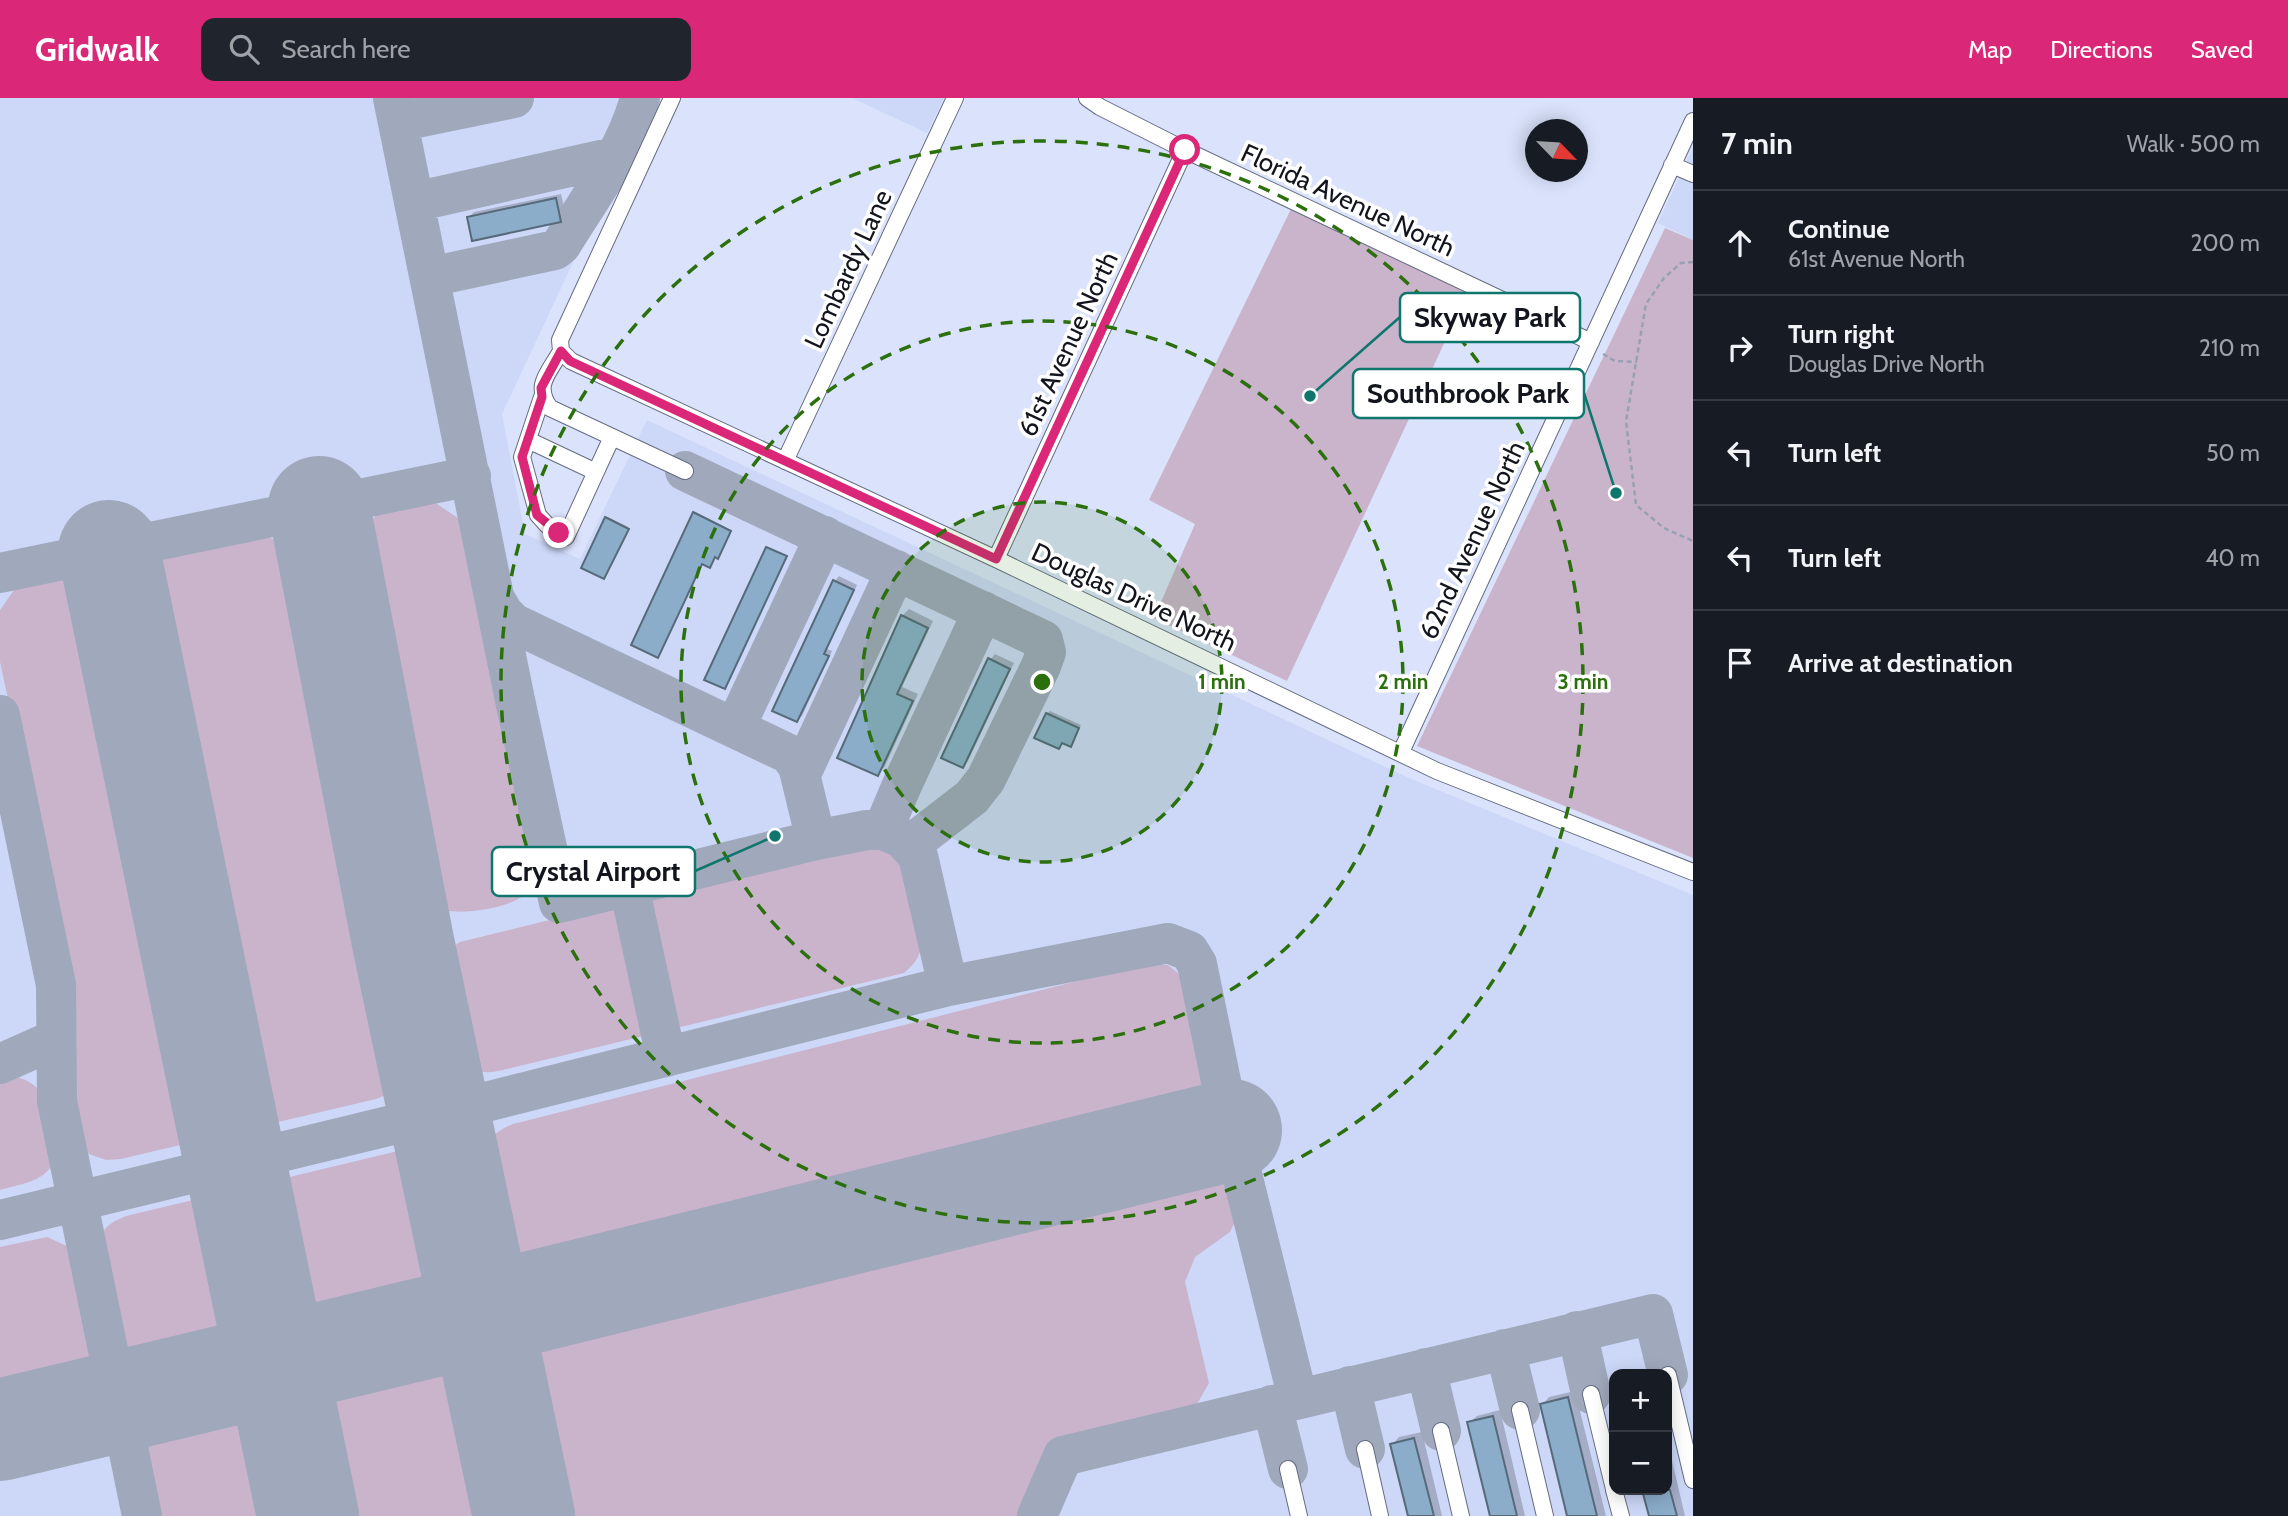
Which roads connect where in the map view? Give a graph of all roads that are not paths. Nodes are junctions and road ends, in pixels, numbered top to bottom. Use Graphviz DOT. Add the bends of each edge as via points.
graph roads {
  1 [pos="672,98"];
  2 [pos="955,98"];
  3 [pos="1087,98"];
  4 [pos="1693,121"];
  5 [pos="1185,150"];
  6 [pos="1672,165"];
  7 [pos="1693,174"];
  8 [pos="1591,342"];
  9 [pos="561,351"];
  10 [pos="542,397"];
  11 [pos="612,437"];
  12 [pos="527,440"];
  13 [pos="785,461"];
  14 [pos="685,471"];
  15 [pos="596,472"];
  16 [pos="996,559"];
  17 [pos="1401,752"];
  18 [pos="1693,872"];
  19 [pos="1672,1392"];
  20 [pos="1591,1394"];
  21 [pos="1520,1410"];
  22 [pos="1441,1431"];
  23 [pos="1364,1450"];
  24 [pos="1287,1469"];
  25 [pos="1609,1469"];
  26 [pos="1693,1480"];
  27 [pos="1615,1495"];
  28 [pos="1299,1516"];
  29 [pos="1380,1516"];
  30 [pos="1461,1516"];
  31 [pos="1545,1516"];
  32 [pos="1620,1516"];
  1 -- 9 [label="street" via="560,340"];
  2 -- 13 [label="street, Lombardy Lane"];
  3 -- 5 [label="street, Florida Avenue North"];
  4 -- 6 [label="street, 62nd Avenue North"];
  5 -- 8 [label="street, Florida Avenue North"];
  5 -- 16 [label="street, 61st Avenue North"];
  6 -- 7 [label="street"];
  6 -- 8 [label="street, 62nd Avenue North"];
  8 -- 17 [label="street, 62nd Avenue North"];
  9 -- 10 [label="street" via="541,388"];
  9 -- 13 [label="street, Douglas Drive North" via="570,361"];
  10 -- 11 [label="street" via="550,408"];
  10 -- 12 [label="street"];
  11 -- 14 [label="street"];
  11 -- 15 [label="street"];
  12 -- 15 [label="street"];
  12 -- 15 [label="street" via="522,457 537,515 566,537"];
  13 -- 16 [label="street, Douglas Drive North"];
  16 -- 17 [label="street, Douglas Drive North"];
  17 -- 18 [label="street, Douglas Drive North" via="1437,771"];
  19 -- 26 [label="street"];
  20 -- 25 [label="street"];
  21 -- 31 [label="street"];
  22 -- 30 [label="street"];
  23 -- 29 [label="street"];
  24 -- 28 [label="street"];
  27 -- 32 [label="street"];
}
